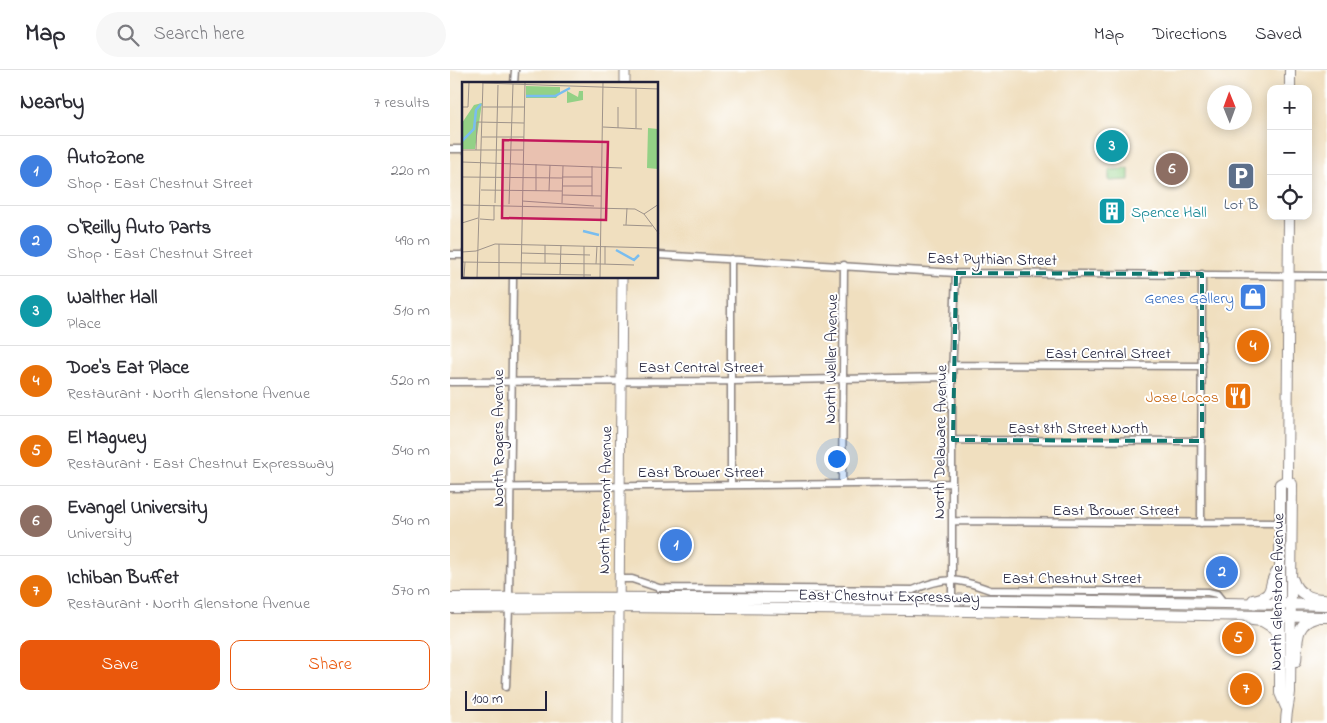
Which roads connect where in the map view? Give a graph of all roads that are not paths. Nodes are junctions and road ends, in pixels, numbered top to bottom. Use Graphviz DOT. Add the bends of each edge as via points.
graph roads {
  1 [pos="1290,70"];
  2 [pos="1290,85"];
  3 [pos="1289,220"];
  4 [pos="659,255"];
  5 [pos="731,259"];
  6 [pos="844,265"];
  7 [pos="956,273"];
  8 [pos="1202,274"];
  9 [pos="1288,274"];
  10 [pos="1327,276"];
  11 [pos="513,279"];
  12 [pos="622,279"];
  13 [pos="954,366"];
  14 [pos="1202,366"];
  15 [pos="952,377"];
  16 [pos="844,379"];
  17 [pos="621,380"];
  18 [pos="732,380"];
  19 [pos="510,381"];
  20 [pos="450,382"];
  21 [pos="953,440"];
  22 [pos="1202,441"];
  23 [pos="1287,480"];
  24 [pos="952,482"];
  25 [pos="842,484"];
  26 [pos="619,485"];
  27 [pos="731,485"];
  28 [pos="510,487"];
  29 [pos="450,488"];
  30 [pos="952,521"];
  31 [pos="1280,522"];
  32 [pos="1201,523"];
  33 [pos="1280,570"];
  34 [pos="1292,576"];
  35 [pos="618,579"];
  36 [pos="952,580"];
  37 [pos="450,598"];
  38 [pos="1327,600"];
  39 [pos="618,602"];
  40 [pos="509,603"];
  41 [pos="1225,604"];
  42 [pos="1238,604"];
  43 [pos="1280,604"];
  44 [pos="1292,604"];
  45 [pos="952,605"];
  46 [pos="1327,605"];
  47 [pos="450,608"];
  48 [pos="1159,614"];
  49 [pos="1280,616"];
  50 [pos="1291,616"];
  51 [pos="1323,617"];
  52 [pos="1280,643"];
  53 [pos="506,687"];
  54 [pos="1290,692"];
  55 [pos="1286,707"];
  56 [pos="618,723"];
  57 [pos="1286,723"];
  1 -- 2 [label="main road"];
  3 -- 9 [label="main road, North Glenstone Avenue"];
  4 -- 5 [label="street, East Pythian Street"];
  5 -- 6 [label="street, East Pythian Street"];
  5 -- 18 [label="street"];
  6 -- 7 [label="street, East Pythian Street"];
  6 -- 16 [label="street, North Weller Avenue"];
  7 -- 8 [label="street, East Pythian Street"];
  7 -- 13 [label="street, North Delaware Avenue"];
  8 -- 9 [label="street, East Pythian Street"];
  8 -- 14 [label="street"];
  9 -- 10 [label="street, East Pythian Street"];
  9 -- 23 [label="main road, North Glenstone Avenue"];
  11 -- 19 [label="street, North Rogers Avenue"];
  12 -- 17 [label="street, North Fremont Avenue"];
  13 -- 14 [label="street, East Central Street"];
  13 -- 15 [label="street, North Delaware Avenue"];
  14 -- 22 [label="street"];
  15 -- 16 [label="street, East Central Street"];
  15 -- 21 [label="street, North Delaware Avenue"];
  16 -- 18 [label="street, East Central Street"];
  16 -- 25 [label="street, North Weller Avenue"];
  17 -- 18 [label="street, East Central Street"];
  17 -- 19 [label="street, East Central Street"];
  17 -- 26 [label="street, North Fremont Avenue"];
  18 -- 27 [label="street"];
  19 -- 20 [label="street, East Central Street"];
  19 -- 28 [label="street, North Rogers Avenue"];
  21 -- 22 [label="street, East 8th Street North"];
  21 -- 24 [label="street, North Delaware Avenue"];
  22 -- 32 [label="street"];
  23 -- 31 [label="main road, North Glenstone Avenue" via="1280,484"];
  23 -- 34 [label="main road, North Glenstone Avenue" via="1292,484"];
  24 -- 25 [label="street, East Brower Street"];
  24 -- 30 [label="street, North Delaware Avenue"];
  25 -- 27 [label="street, East Brower Street"];
  26 -- 27 [label="street, East Brower Street"];
  26 -- 28 [label="street, East Brower Street"];
  26 -- 35 [label="street, North Fremont Avenue"];
  28 -- 29 [label="street, East Brower Street"];
  28 -- 40 [label="street, North Rogers Avenue"];
  30 -- 32 [label="street, East Brower Street"];
  30 -- 36 [label="street, North Delaware Avenue"];
  31 -- 32 [label="street, East Brower Street"];
  31 -- 33 [label="main road, North Glenstone Avenue"];
  33 -- 42 [label="main road" via="1274,575 1271,589 1264,597"];
  33 -- 43 [label="main road, North Glenstone Avenue"];
  34 -- 38 [label="main road" via="1294,585 1301,592"];
  34 -- 44 [label="main road, North Glenstone Avenue"];
  35 -- 36 [label="street, East Chestnut Street" via="632,579 660,588 913,590 934,581"];
  35 -- 39 [label="street, North Fremont Avenue"];
  36 -- 41 [label="street, East Chestnut Street" via="967,581 990,590 1208,592 1217,594"];
  36 -- 45 [label="street, North Delaware Avenue"];
  37 -- 40 [label="main road, East Chestnut Expressway"];
  39 -- 40 [label="main road, East Chestnut Expressway"];
  39 -- 45 [label="main road, East Chestnut Expressway"];
  39 -- 56 [label="street, North Fremont Avenue"];
  40 -- 47 [label="main road, East Chestnut Expressway"];
  40 -- 53 [label="street, North Rogers Avenue"];
  41 -- 42 [label="main road, East Chestnut Expressway"];
  41 -- 45 [label="main road, East Chestnut Expressway"];
  42 -- 43 [label="main road, East Chestnut Expressway"];
  43 -- 44 [label="main road, East Chestnut Expressway"];
  43 -- 49 [label="main road, North Glenstone Avenue"];
  44 -- 46 [label="main road, East Chestnut Expressway"];
  44 -- 50 [label="main road, North Glenstone Avenue"];
  45 -- 48 [label="main road, East Chestnut Expressway"];
  48 -- 49 [label="main road, East Chestnut Expressway"];
  48 -- 52 [label="main road" via="1175,618 1262,621 1275,629"];
  49 -- 50 [label="main road, East Chestnut Expressway"];
  49 -- 52 [label="main road, North Glenstone Avenue"];
  50 -- 51 [label="main road, East Chestnut Expressway"];
  50 -- 54 [label="main road, North Glenstone Avenue"];
  51 -- 54 [label="main road" via="1307,620 1301,627"];
  52 -- 55 [label="main road, North Glenstone Avenue" via="1280,693"];
  54 -- 55 [label="main road, North Glenstone Avenue"];
  55 -- 57 [label="main road, North Glenstone Avenue"];
}
